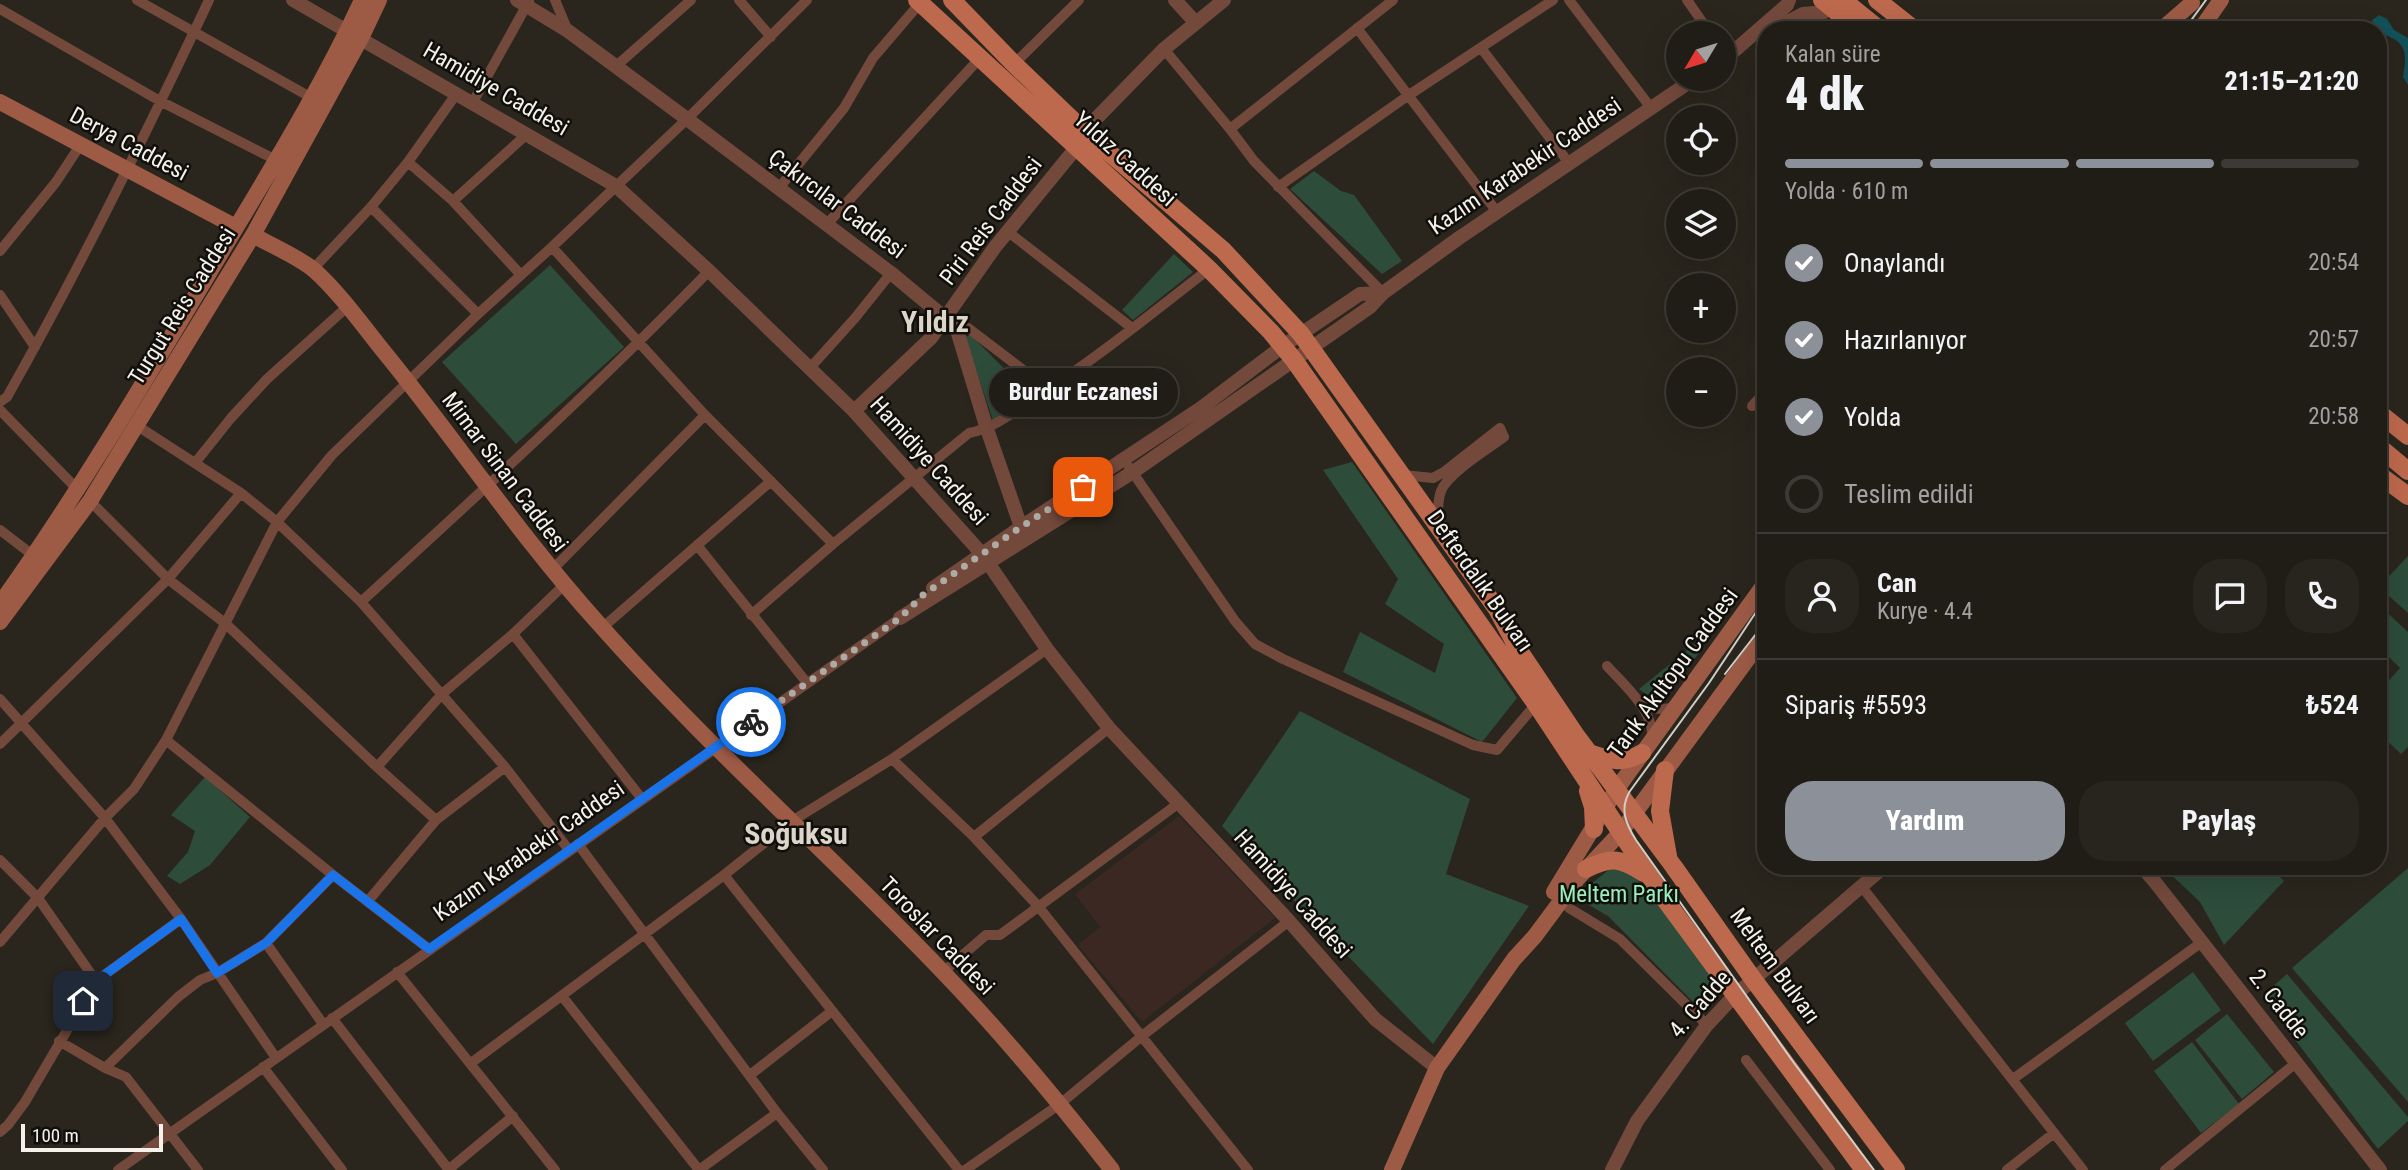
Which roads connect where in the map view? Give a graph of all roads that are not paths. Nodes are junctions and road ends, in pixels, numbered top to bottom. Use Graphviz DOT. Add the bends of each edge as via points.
graph roads {
  1 [pos="137,0"];
  2 [pos="209,0"];
  3 [pos="293,0"];
  4 [pos="362,0"];
  5 [pos="379,0"];
  6 [pos="555,0"];
  7 [pos="691,0"];
  8 [pos="739,0"];
  9 [pos="807,0"];
  10 [pos="1079,0"];
  11 [pos="1175,0"];
  12 [pos="1223,0"];
  13 [pos="1393,0"];
  14 [pos="1553,0"];
  15 [pos="1570,0"];
  16 [pos="1687,0"];
  17 [pos="1789,0"];
  18 [pos="1810,0"];
  19 [pos="1843,0"];
  20 [pos="1860,0"];
  21 [pos="1877,0"];
  22 [pos="2221,0"];
  23 [pos="956,1"];
  24 [pos="2193,1"];
  25 [pos="524,2"];
  26 [pos="918,2"];
  27 [pos="1823,6"];
  28 [pos="0,9"];
  29 [pos="1702,21"];
  30 [pos="1768,21"];
  31 [pos="1789,21"];
  32 [pos="1837,21"];
  33 [pos="1846,21"];
  34 [pos="1869,21"];
  35 [pos="1887,21"];
  36 [pos="1904,21"];
  37 [pos="2171,21"];
  38 [pos="2179,21"];
  39 [pos="2206,21"];
  40 [pos="1196,23"];
  41 [pos="1357,28"];
  42 [pos="1757,30"];
  43 [pos="568,31"];
  44 [pos="194,32"];
  45 [pos="355,34"];
  46 [pos="771,37"];
  47 [pos="1757,38"];
  48 [pos="1481,48"];
  49 [pos="1736,48"];
  50 [pos="1164,49"];
  51 [pos="1736,51"];
  52 [pos="979,59"];
  53 [pos="1014,64"];
  54 [pos="615,66"];
  55 [pos="1677,91"];
  56 [pos="457,93"];
  57 [pos="1409,94"];
  58 [pos="312,98"];
  59 [pos="160,101"];
  60 [pos="0,102"];
  61 [pos="472,102"];
  62 [pos="1651,108"];
  63 [pos="687,119"];
  64 [pos="1230,129"];
  65 [pos="1084,131"];
  66 [pos="527,134"];
  67 [pos="81,144"];
  68 [pos="1076,148"];
  69 [pos="276,160"];
  70 [pos="408,162"];
  71 [pos="1569,163"];
  72 [pos="127,169"];
  73 [pos="617,186"];
  74 [pos="1278,187"];
  75 [pos="779,188"];
  76 [pos="453,201"];
  77 [pos="371,206"];
  78 [pos="1497,212"];
  79 [pos="827,225"];
  80 [pos="236,227"];
  81 [pos="1007,232"];
  82 [pos="253,235"];
  83 [pos="552,247"];
  84 [pos="0,251"];
  85 [pos="1209,268"];
  86 [pos="313,269"];
  87 [pos="709,271"];
  88 [pos="891,273"];
  89 [pos="521,275"];
  90 [pos="1383,293"];
  91 [pos="2,301"];
  92 [pos="347,307"];
  93 [pos="478,314"];
  94 [pos="951,323"];
  95 [pos="1132,328"];
  96 [pos="1305,342"];
  97 [pos="639,343"];
  98 [pos="35,347"];
  99 [pos="1289,353"];
  100 [pos="810,368"];
  101 [pos="408,382"];
  102 [pos="1048,389"];
  103 [pos="1757,401"];
  104 [pos="0,402"];
  105 [pos="1752,406"];
  106 [pos="0,410"];
  107 [pos="854,411"];
  108 [pos="705,415"];
  109 [pos="2387,419"];
  110 [pos="136,425"];
  111 [pos="987,429"];
  112 [pos="2387,431"];
  113 [pos="2408,436"];
  114 [pos="2408,448"];
  115 [pos="2387,454"];
  116 [pos="195,463"];
  117 [pos="1129,466"];
  118 [pos="2387,468"];
  119 [pos="2408,471"];
  120 [pos="1403,475"];
  121 [pos="915,478"];
  122 [pos="771,481"];
  123 [pos="2387,481"];
  124 [pos="2408,485"];
  125 [pos="487,487"];
  126 [pos="241,493"];
  127 [pos="84,496"];
  128 [pos="2408,496"];
  129 [pos="277,522"];
  130 [pos="1021,527"];
  131 [pos="1438,527"];
  132 [pos="0,530"];
  133 [pos="833,544"];
  134 [pos="697,545"];
  135 [pos="34,556"];
  136 [pos="985,559"];
  137 [pos="552,570"];
  138 [pos="168,579"];
  139 [pos="564,585"];
  140 [pos="1757,594"];
  141 [pos="361,602"];
  142 [pos="0,604"];
  143 [pos="751,615"];
  144 [pos="900,618"];
  145 [pos="0,622"];
  146 [pos="226,624"];
  147 [pos="602,628"];
  148 [pos="513,634"];
  149 [pos="1757,646"];
  150 [pos="1046,649"];
  151 [pos="1607,666"];
  152 [pos="807,683"];
  153 [pos="442,694"];
  154 [pos="0,699"];
  155 [pos="1536,704"];
  156 [pos="1640,704"];
  157 [pos="1675,706"];
  158 [pos="22,723"];
  159 [pos="1109,728"];
  160 [pos="166,740"];
  161 [pos="0,744"];
  162 [pos="1647,745"];
  163 [pos="714,748"];
  164 [pos="1589,753"];
  165 [pos="892,759"];
  166 [pos="377,767"];
  167 [pos="505,767"];
  168 [pos="1665,770"];
  169 [pos="1580,772"];
  170 [pos="1616,790"];
  171 [pos="642,799"];
  172 [pos="1179,803"];
  173 [pos="1605,811"];
  174 [pos="1634,813"];
  175 [pos="105,818"];
  176 [pos="436,820"];
  177 [pos="792,821"];
  178 [pos="1594,829"];
  179 [pos="1620,833"];
  180 [pos="974,837"];
  181 [pos="574,847"];
  182 [pos="0,860"];
  183 [pos="1668,860"];
  184 [pos="1586,869"];
  185 [pos="333,875"];
  186 [pos="724,875"];
  187 [pos="1875,875"];
  188 [pos="2148,875"];
  189 [pos="1648,876"];
  190 [pos="1862,887"];
  191 [pos="38,898"];
  192 [pos="368,901"];
  193 [pos="1038,906"];
  194 [pos="1569,908"];
  195 [pos="181,919"];
  196 [pos="1289,921"];
  197 [pos="645,934"];
  198 [pos="0,942"];
  199 [pos="2202,942"];
  200 [pos="266,943"];
  201 [pos="429,949"];
  202 [pos="1514,959"];
  203 [pos="397,972"];
  204 [pos="943,972"];
  205 [pos="217,973"];
  206 [pos="1753,979"];
  207 [pos="96,981"];
  208 [pos="562,996"];
  209 [pos="1734,996"];
  210 [pos="832,1012"];
  211 [pos="328,1021"];
  212 [pos="1707,1025"];
  213 [pos="1142,1036"];
  214 [pos="59,1041"];
  215 [pos="276,1058"];
  216 [pos="1746,1060"];
  217 [pos="471,1063"];
  218 [pos="2296,1063"];
  219 [pos="263,1067"];
  220 [pos="105,1068"];
  221 [pos="1437,1068"];
  222 [pos="750,1075"];
  223 [pos="2013,1079"];
  224 [pos="1060,1104"];
  225 [pos="778,1113"];
  226 [pos="513,1116"];
  227 [pos="0,1132"];
  228 [pos="170,1133"];
  229 [pos="2054,1133"];
  230 [pos="118,1170"];
  231 [pos="198,1170"];
  232 [pos="342,1170"];
  233 [pos="448,1170"];
  234 [pos="555,1170"];
  235 [pos="699,1170"];
  236 [pos="823,1170"];
  237 [pos="959,1170"];
  238 [pos="965,1170"];
  239 [pos="1112,1170"];
  240 [pos="1248,1170"];
  241 [pos="1392,1170"];
  242 [pos="1612,1170"];
  243 [pos="1830,1170"];
  244 [pos="1864,1170"];
  245 [pos="1896,1170"];
  246 [pos="2007,1170"];
  247 [pos="2083,1170"];
  248 [pos="2165,1170"];
  249 [pos="2380,1170"];
  1 -- 44 [label="street"];
  2 -- 44 [label="street"];
  3 -- 45 [label="street, Hamidiye Caddesi"];
  4 -- 45 [label="main road, Turgut Reis Caddesi"];
  5 -- 45 [label="main road, Turgut Reis Caddesi"];
  6 -- 43 [label="street"];
  7 -- 54 [label="street"];
  8 -- 46 [label="street"];
  9 -- 46 [label="street"];
  10 -- 53 [label="street"];
  11 -- 40 [label="street"];
  12 -- 40 [label="street"];
  13 -- 41 [label="street"];
  14 -- 48 [label="street"];
  15 -- 62 [label="street"];
  16 -- 29 [label="street"];
  17 -- 30 [label="street"];
  18 -- 27 [label="main road"];
  19 -- 34 [label="main road"];
  20 -- 35 [label="main road"];
  21 -- 36 [label="main road"];
  22 -- 39 [label="main road"];
  23 -- 53 [label="main road, Yıldız Caddesi"];
  24 -- 37 [label="main road"];
  24 -- 38 [label="main road"];
  25 -- 43 [label="street, Çakırcılar Caddesi"];
  25 -- 61 [label="street"];
  26 -- 52 [label="main road, Yıldız Caddesi"];
  26 -- 75 [label="street" via="873,58 844,108"];
  27 -- 31 [label="street"];
  27 -- 32 [label="main road"];
  27 -- 33 [label="main road"];
  28 -- 59 [label="street"];
  40 -- 50 [label="street"];
  41 -- 57 [label="street"];
  41 -- 64 [label="street"];
  42 -- 49 [label="street"];
  43 -- 54 [label="street, Çakırcılar Caddesi"];
  44 -- 58 [label="street"];
  44 -- 59 [label="street"];
  45 -- 56 [label="street, Hamidiye Caddesi"];
  45 -- 58 [label="main road, Turgut Reis Caddesi"];
  45 -- 82 [label="main road, Turgut Reis Caddesi"];
  46 -- 63 [label="street"];
  47 -- 51 [label="street"];
  48 -- 57 [label="street"];
  48 -- 71 [label="street"];
  50 -- 64 [label="street"];
  50 -- 65 [label="street"];
  52 -- 68 [label="main road, Yıldız Caddesi"];
  52 -- 79 [label="street"];
  53 -- 65 [label="main road, Yıldız Caddesi"];
  54 -- 63 [label="street, Çakırcılar Caddesi"];
  55 -- 62 [label="street, Kazım Karabekir Caddesi"];
  56 -- 61 [label="street, Hamidiye Caddesi"];
  56 -- 70 [label="street"];
  57 -- 74 [label="street"];
  57 -- 78 [label="street"];
  58 -- 69 [label="main road, Turgut Reis Caddesi"];
  59 -- 69 [label="street"];
  59 -- 72 [label="street"];
  60 -- 67 [label="main road, Derya Caddesi"];
  61 -- 66 [label="street, Hamidiye Caddesi"];
  62 -- 71 [label="street, Kazım Karabekir Caddesi"];
  63 -- 73 [label="street"];
  63 -- 75 [label="street, Çakırcılar Caddesi"];
  64 -- 74 [label="street"];
  65 -- 96 [label="main road, Yıldız Caddesi" via="1223,250"];
  66 -- 73 [label="street, Hamidiye Caddesi"];
  66 -- 76 [label="street"];
  67 -- 72 [label="main road, Derya Caddesi"];
  67 -- 84 [label="street"];
  68 -- 81 [label="street, Piri Reis Caddesi"];
  68 -- 85 [label="main road, Yıldız Caddesi"];
  69 -- 80 [label="main road, Turgut Reis Caddesi"];
  70 -- 76 [label="street"];
  70 -- 77 [label="street"];
  71 -- 78 [label="street, Kazım Karabekir Caddesi"];
  72 -- 80 [label="main road, Derya Caddesi"];
  72 -- 98 [label="street"];
  73 -- 83 [label="street"];
  73 -- 87 [label="street, Hamidiye Caddesi"];
  74 -- 90 [label="street"];
  75 -- 79 [label="street, Çakırcılar Caddesi"];
  76 -- 89 [label="street"];
  77 -- 86 [label="street"];
  77 -- 93 [label="street"];
  78 -- 90 [label="street, Kazım Karabekir Caddesi"];
  79 -- 88 [label="street, Çakırcılar Caddesi"];
  80 -- 127 [label="main road, Turgut Reis Caddesi"];
  81 -- 94 [label="street, Piri Reis Caddesi"];
  81 -- 95 [label="street"];
  82 -- 86 [label="main road, Mimar Sinan Caddesi"];
  82 -- 110 [label="main road, Turgut Reis Caddesi"];
  83 -- 89 [label="street"];
  83 -- 97 [label="street"];
  85 -- 95 [label="street"];
  85 -- 99 [label="main road, Yıldız Caddesi"];
  86 -- 92 [label="main road, Mimar Sinan Caddesi"];
  87 -- 97 [label="street"];
  87 -- 100 [label="street, Hamidiye Caddesi"];
  88 -- 94 [label="street, Çakırcılar Caddesi"];
  88 -- 100 [label="street"];
  89 -- 93 [label="street"];
  90 -- 96 [label="street, Kazım Karabekir Caddesi" via="1370,307"];
  91 -- 98 [label="street"];
  92 -- 101 [label="main road, Mimar Sinan Caddesi"];
  92 -- 116 [label="street" via="267,379"];
  93 -- 101 [label="street"];
  94 -- 102 [label="street" via="968,328"];
  94 -- 107 [label="street, Piri Reis Caddesi"];
  94 -- 111 [label="street"];
  95 -- 102 [label="street"];
  96 -- 99 [label="street, Kazım Karabekir Caddesi"];
  96 -- 120 [label="main road, Defterdalık Bulvarı"];
  97 -- 108 [label="street"];
  97 -- 125 [label="street"];
  98 -- 104 [label="street"];
  99 -- 117 [label="street, Kazım Karabekir Caddesi"];
  99 -- 155 [label="main road, Defterdalık Bulvarı"];
  100 -- 107 [label="street, Hamidiye Caddesi"];
  101 -- 125 [label="main road, Mimar Sinan Caddesi"];
  101 -- 129 [label="street" via="332,455"];
  102 -- 111 [label="street"];
  103 -- 105 [label="street"];
  106 -- 127 [label="street"];
  107 -- 121 [label="street, Hamidiye Caddesi"];
  108 -- 122 [label="street"];
  108 -- 137 [label="street"];
  109 -- 113 [label="main road"];
  110 -- 116 [label="street"];
  110 -- 127 [label="main road, Turgut Reis Caddesi"];
  111 -- 121 [label="street" via="969,433"];
  111 -- 130 [label="street"];
  112 -- 114 [label="main road"];
  115 -- 119 [label="main road"];
  116 -- 126 [label="street"];
  117 -- 130 [label="street, Kazım Karabekir Caddesi"];
  117 -- 136 [label="street, Kazım Karabekir Caddesi"];
  117 -- 155 [label="street" via="1255,644 1473,745 1497,750"];
  118 -- 124 [label="main road"];
  120 -- 131 [label="main road, Defterdalık Bulvarı"];
  120 -- 131 [label="street" via="1433,478 1500,428 1504,437 1441,490"];
  121 -- 133 [label="street"];
  121 -- 136 [label="street, Hamidiye Caddesi"];
  122 -- 133 [label="street"];
  122 -- 134 [label="street"];
  123 -- 128 [label="main road"];
  125 -- 137 [label="main road, Mimar Sinan Caddesi"];
  125 -- 141 [label="street"];
  126 -- 129 [label="street"];
  126 -- 138 [label="street"];
  127 -- 135 [label="main road, Turgut Reis Caddesi"];
  127 -- 138 [label="street"];
  127 -- 145 [label="main road, Turgut Reis Caddesi"];
  129 -- 141 [label="street"];
  129 -- 146 [label="street"];
  130 -- 136 [label="street, Kazım Karabekir Caddesi"];
  131 -- 164 [label="main road, Defterdalık Bulvarı" via="1497,609 1518,649"];
  132 -- 135 [label="street"];
  133 -- 143 [label="street"];
  134 -- 143 [label="street"];
  134 -- 147 [label="street"];
  135 -- 142 [label="main road, Turgut Reis Caddesi"];
  136 -- 144 [label="street, Kazım Karabekir Caddesi" via="923,595"];
  136 -- 150 [label="street, Hamidiye Caddesi"];
  137 -- 139 [label="main road, Mimar Sinan Caddesi"];
  138 -- 146 [label="street"];
  138 -- 158 [label="street"];
  139 -- 147 [label="main road, Mimar Sinan Caddesi"];
  139 -- 148 [label="street"];
  140 -- 157 [label="main road, Tarık Akıltopu Caddesi"];
  141 -- 153 [label="street"];
  143 -- 152 [label="street"];
  144 -- 152 [label="street, Kazım Karabekir Caddesi"];
  146 -- 160 [label="street"];
  146 -- 166 [label="street"];
  147 -- 163 [label="main road, Mimar Sinan Caddesi"];
  148 -- 153 [label="street"];
  148 -- 171 [label="street"];
  149 -- 168 [label="main road"];
  150 -- 159 [label="street, Hamidiye Caddesi"];
  150 -- 165 [label="street"];
  151 -- 156 [label="street"];
  152 -- 163 [label="street, Kazım Karabekir Caddesi"];
  153 -- 166 [label="street"];
  153 -- 167 [label="street"];
  154 -- 158 [label="street"];
  155 -- 169 [label="main road, Defterdalık Bulvarı"];
  156 -- 157 [label="street" via="1657,710"];
  156 -- 162 [label="street" via="1653,729"];
  157 -- 162 [label="main road, Tarık Akıltopu Caddesi"];
  158 -- 161 [label="street"];
  158 -- 175 [label="street"];
  159 -- 172 [label="street, Hamidiye Caddesi"];
  159 -- 180 [label="street"];
  160 -- 175 [label="street" via="134,789"];
  160 -- 185 [label="street"];
  162 -- 164 [label="main road" via="1631,759 1617,762"];
  162 -- 170 [label="main road, Tarık Akıltopu Caddesi"];
  163 -- 171 [label="street, Kazım Karabekir Caddesi"];
  163 -- 177 [label="main road, Toroslar Caddesi"];
  164 -- 170 [label="main road, Defterdalık Bulvarı"];
  165 -- 177 [label="street"];
  165 -- 180 [label="street"];
  166 -- 176 [label="street"];
  167 -- 176 [label="street"];
  167 -- 181 [label="street"];
  168 -- 174 [label="main road"];
  168 -- 183 [label="main road" via="1660,811"];
  169 -- 173 [label="main road, Defterdalık Bulvarı"];
  169 -- 178 [label="main road" via="1593,807"];
  170 -- 173 [label="main road, Tarık Akıltopu Caddesi"];
  170 -- 174 [label="main road, Meltem Bulvarı"];
  171 -- 181 [label="street, Kazım Karabekir Caddesi"];
  172 -- 193 [label="street"];
  172 -- 196 [label="street, Hamidiye Caddesi"];
  173 -- 178 [label="main road, Tarık Akıltopu Caddesi"];
  173 -- 179 [label="main road, Defterdalık Bulvarı"];
  174 -- 179 [label="main road"];
  174 -- 183 [label="main road, Meltem Bulvarı"];
  175 -- 191 [label="street"];
  175 -- 195 [label="street"];
  176 -- 192 [label="street"];
  177 -- 186 [label="street"];
  177 -- 204 [label="main road, Toroslar Caddesi"];
  178 -- 202 [label="main road, Tarık Akıltopu Caddesi"];
  179 -- 184 [label="main road"];
  179 -- 189 [label="main road"];
  180 -- 193 [label="street"];
  181 -- 197 [label="street"];
  181 -- 201 [label="street, Kazım Karabekir Caddesi"];
  182 -- 191 [label="street"];
  183 -- 206 [label="main road, Meltem Bulvarı"];
  184 -- 189 [label="main road" via="1612,859"];
  184 -- 202 [label="main road"];
  185 -- 192 [label="street"];
  185 -- 200 [label="street"];
  186 -- 197 [label="street"];
  186 -- 210 [label="street"];
  187 -- 190 [label="street, 4. Cadde"];
  188 -- 199 [label="street, 2. Cadde"];
  189 -- 209 [label="main road"];
  190 -- 206 [label="street, 4. Cadde"];
  190 -- 223 [label="street"];
  191 -- 198 [label="street"];
  191 -- 207 [label="street"];
  192 -- 201 [label="street"];
  193 -- 204 [label="street" via="1000,935 986,934"];
  193 -- 213 [label="street"];
  194 -- 212 [label="street" via="1620,939"];
  195 -- 205 [label="street"];
  195 -- 207 [label="street"];
  196 -- 213 [label="street"];
  196 -- 221 [label="street, Hamidiye Caddesi" via="1375,1019"];
  197 -- 208 [label="street"];
  197 -- 222 [label="street"];
  199 -- 218 [label="street, 2. Cadde"];
  199 -- 223 [label="street"];
  200 -- 205 [label="street"];
  200 -- 211 [label="street"];
  201 -- 203 [label="street, Kazım Karabekir Caddesi"];
  202 -- 221 [label="main road"];
  203 -- 211 [label="street, Kazım Karabekir Caddesi"];
  203 -- 217 [label="street"];
  204 -- 224 [label="main road, Toroslar Caddesi"];
  205 -- 215 [label="street"];
  205 -- 220 [label="street" via="178,997"];
  206 -- 209 [label="street, 4. Cadde"];
  206 -- 245 [label="main road, Meltem Bulvarı"];
  207 -- 214 [label="street"];
  208 -- 217 [label="street"];
  208 -- 235 [label="street"];
  209 -- 212 [label="street, 4. Cadde"];
  209 -- 244 [label="main road"];
  210 -- 222 [label="street"];
  210 -- 237 [label="street"];
  211 -- 215 [label="street, Kazım Karabekir Caddesi"];
  211 -- 233 [label="street"];
  212 -- 242 [label="street, 4. Cadde" via="1637,1121"];
  213 -- 224 [label="street"];
  213 -- 240 [label="street"];
  214 -- 220 [label="street"];
  214 -- 227 [label="street" via="25,1102"];
  215 -- 219 [label="street, Kazım Karabekir Caddesi"];
  216 -- 243 [label="street"];
  217 -- 226 [label="street"];
  218 -- 248 [label="street"];
  218 -- 249 [label="street, 2. Cadde"];
  219 -- 228 [label="street, Kazım Karabekir Caddesi"];
  219 -- 232 [label="street"];
  220 -- 228 [label="street" via="126,1077"];
  221 -- 241 [label="main road"];
  222 -- 225 [label="street"];
  223 -- 229 [label="street"];
  224 -- 238 [label="street"];
  224 -- 239 [label="main road, Toroslar Caddesi"];
  225 -- 235 [label="street"];
  225 -- 236 [label="street"];
  226 -- 233 [label="street"];
  226 -- 234 [label="street"];
  228 -- 230 [label="street, Kazım Karabekir Caddesi"];
  228 -- 231 [label="street"];
  229 -- 246 [label="street"];
  229 -- 247 [label="street"];
}
